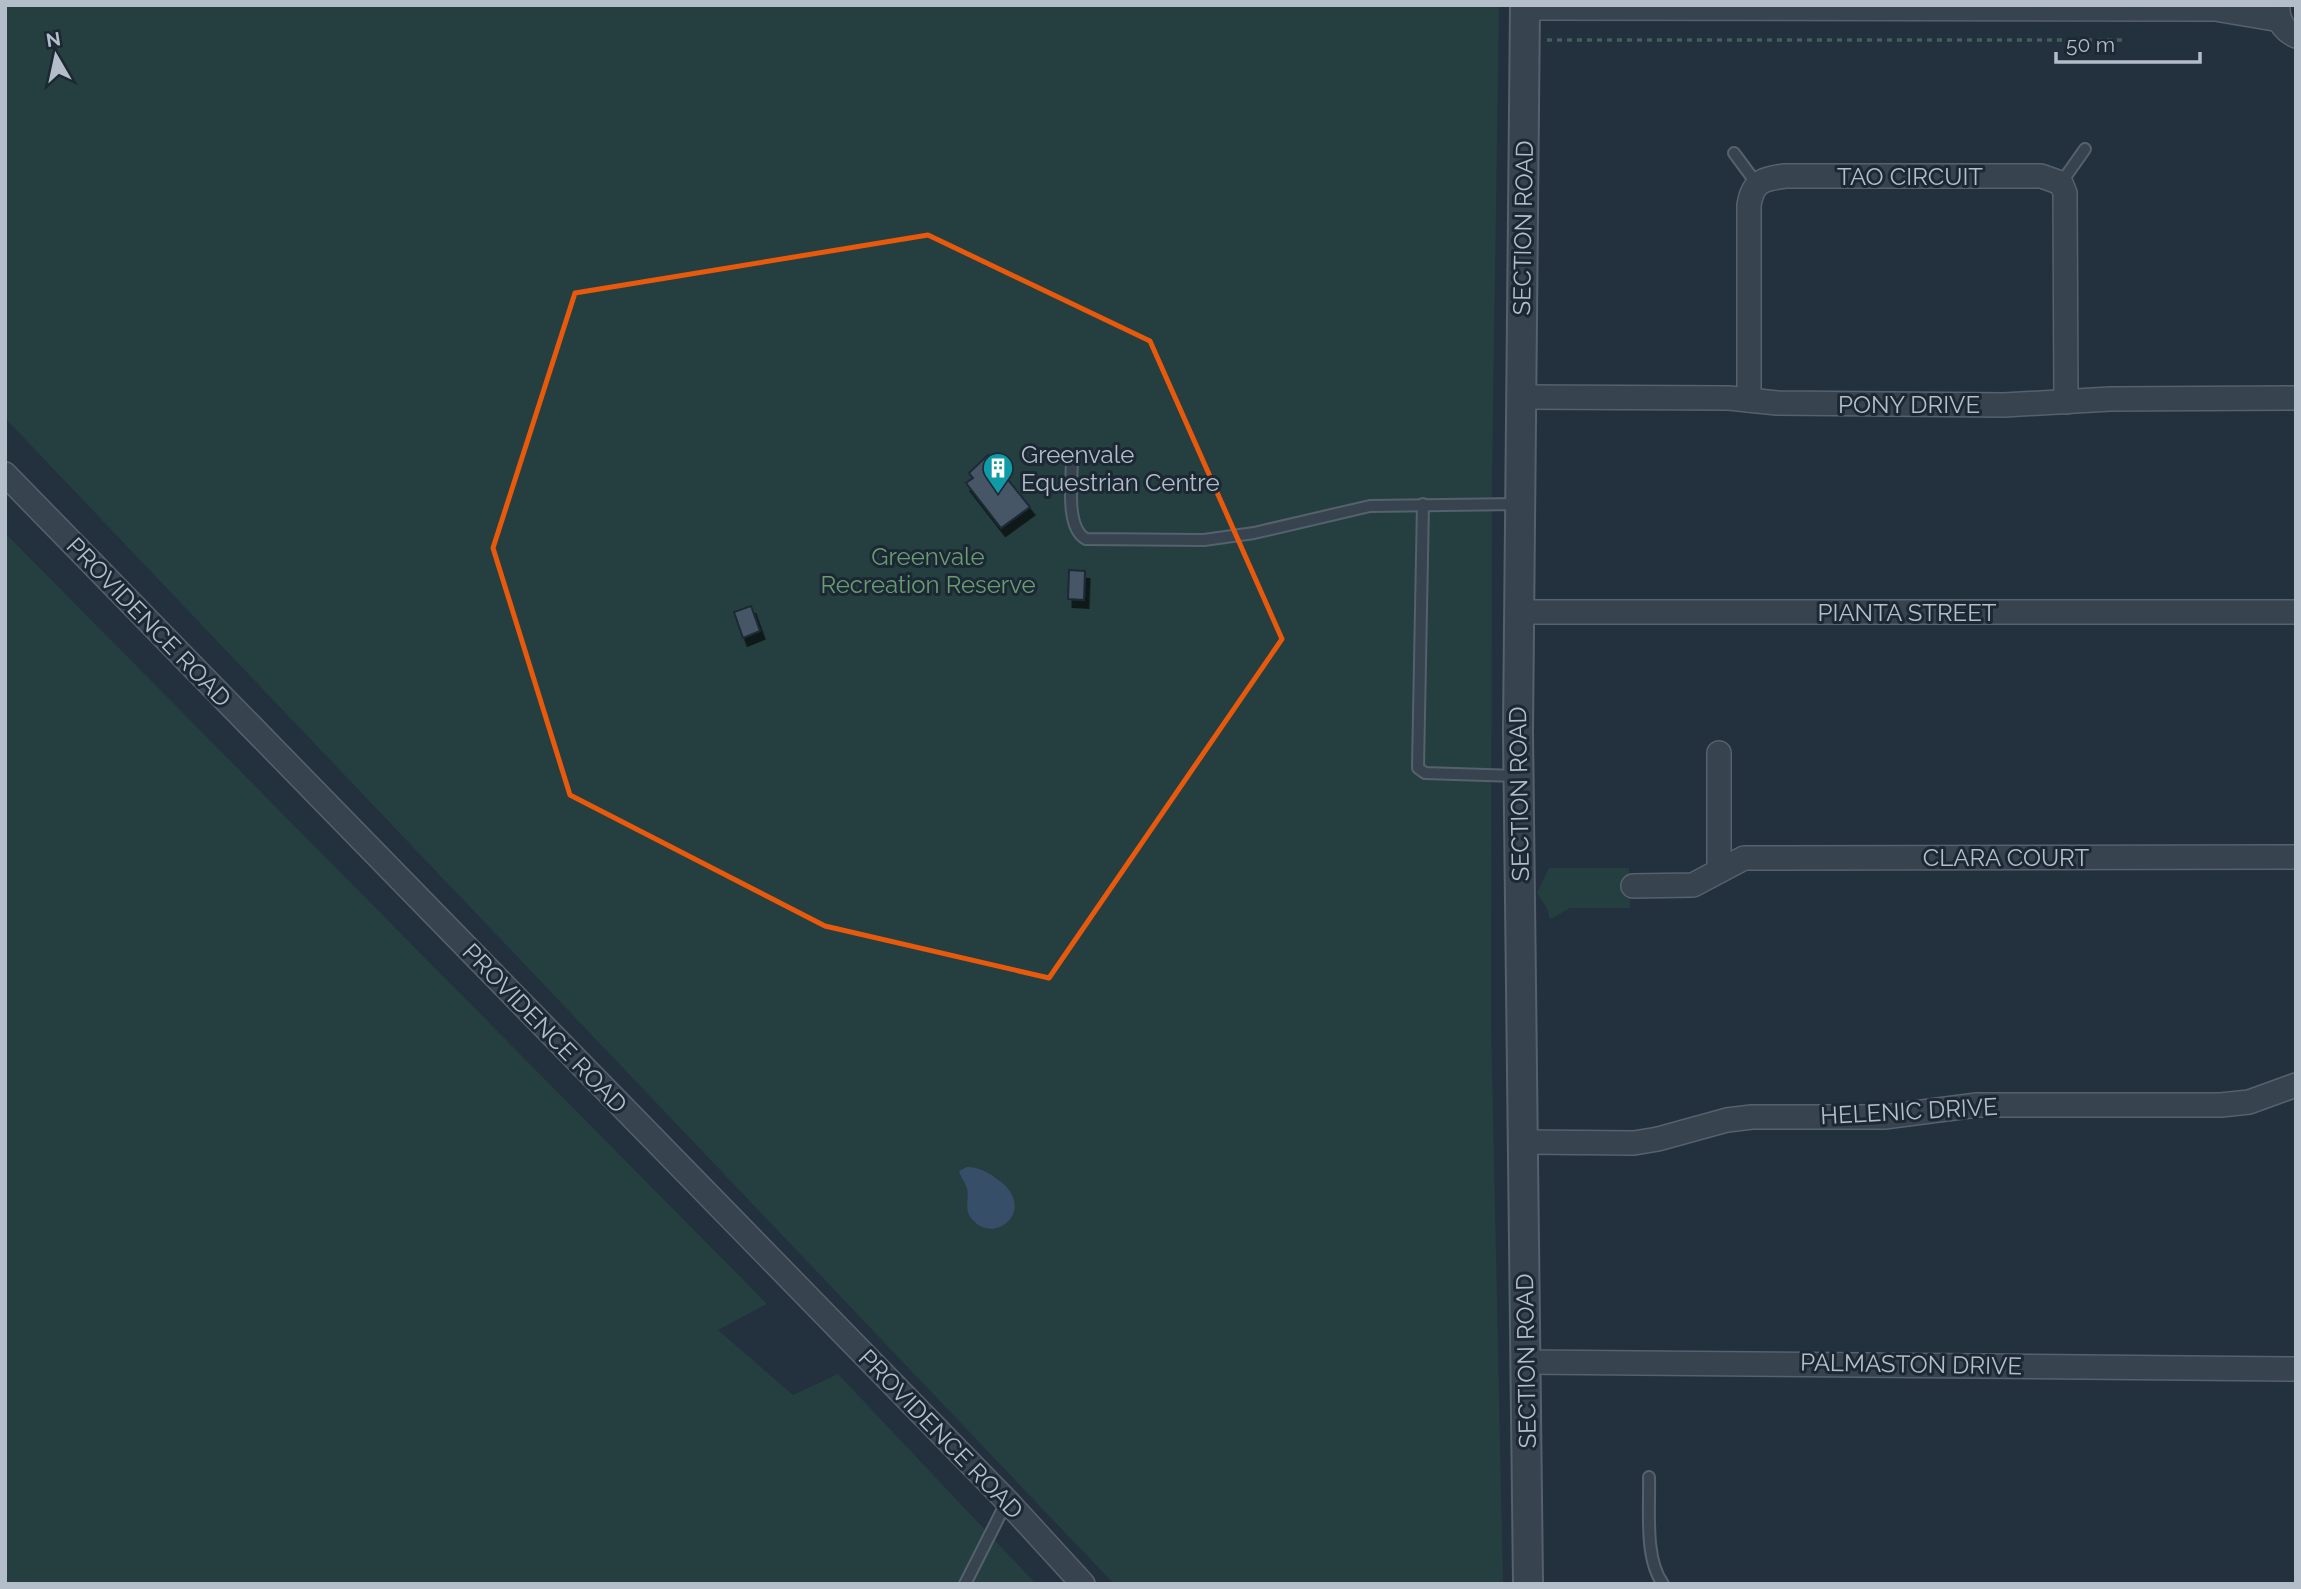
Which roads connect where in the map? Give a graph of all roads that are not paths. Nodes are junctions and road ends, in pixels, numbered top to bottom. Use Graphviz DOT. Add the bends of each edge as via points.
graph roads {
  1 [pos="1525,7"];
  2 [pos="1868,7"];
  3 [pos="2225,7"];
  4 [pos="2289,28"];
  5 [pos="2085,149"];
  6 [pos="1734,153"];
  7 [pos="2061,183"];
  8 [pos="1757,184"];
  9 [pos="1522,397"];
  10 [pos="2296,398"];
  11 [pos="1749,400"];
  12 [pos="2066,402"];
  13 [pos="1072,459"];
  14 [pos="5,474"];
  15 [pos="1521,503"];
  16 [pos="1423,504"];
  17 [pos="1518,612"];
  18 [pos="2296,612"];
  19 [pos="1719,753"];
  20 [pos="1519,776"];
  21 [pos="2296,857"];
  22 [pos="1719,871"];
  23 [pos="1633,886"];
  24 [pos="2296,1086"];
  25 [pos="1523,1142"];
  26 [pos="1525,1362"];
  27 [pos="2296,1369"];
  28 [pos="1649,1477"];
  29 [pos="1007,1501"];
  30 [pos="965,1584"];
  31 [pos="1083,1584"];
  32 [pos="1528,1584"];
  33 [pos="1663,1584"];
  1 -- 2 [label="street"];
  1 -- 9 [label="street, SECTION ROAD"];
  2 -- 3 [label="street"];
  3 -- 4 [label="street"];
  5 -- 7 [label="lane"];
  6 -- 8 [label="lane"];
  7 -- 8 [label="street, TAO CIRCUIT" via="2041,176 1782,176"];
  7 -- 12 [label="street" via="2066,205"];
  8 -- 11 [label="street" via="1749,205"];
  9 -- 11 [label="street, PONY DRIVE"];
  9 -- 15 [label="street, SECTION ROAD"];
  10 -- 12 [label="street, PONY DRIVE"];
  11 -- 12 [label="street, PONY DRIVE"];
  13 -- 16 [label="lane" via="1072,517 1077,533 1086,539 1204,541 1370,506"];
  14 -- 29 [label="street, PROVIDENCE ROAD"];
  15 -- 16 [label="lane"];
  15 -- 17 [label="street, SECTION ROAD"];
  16 -- 20 [label="lane" via="1418,768 1425,773"];
  17 -- 18 [label="street, PIANTA STREET"];
  17 -- 20 [label="street, SECTION ROAD"];
  19 -- 22 [label="street"];
  20 -- 25 [label="street, SECTION ROAD"];
  21 -- 22 [label="street, CLARA COURT" via="1744,858"];
  22 -- 23 [label="street, CLARA COURT" via="1693,885"];
  24 -- 25 [label="street, HELENIC DRIVE" via="2249,1102 2221,1105 1978,1105 1884,1117 1752,1117 1634,1143"];
  25 -- 26 [label="street, SECTION ROAD"];
  26 -- 27 [label="street, PALMASTON DRIVE"];
  26 -- 32 [label="street, SECTION ROAD"];
  28 -- 33 [label="lane" via="1651,1550"];
  29 -- 30 [label="lane"];
  29 -- 31 [label="street, PROVIDENCE ROAD"];
}
